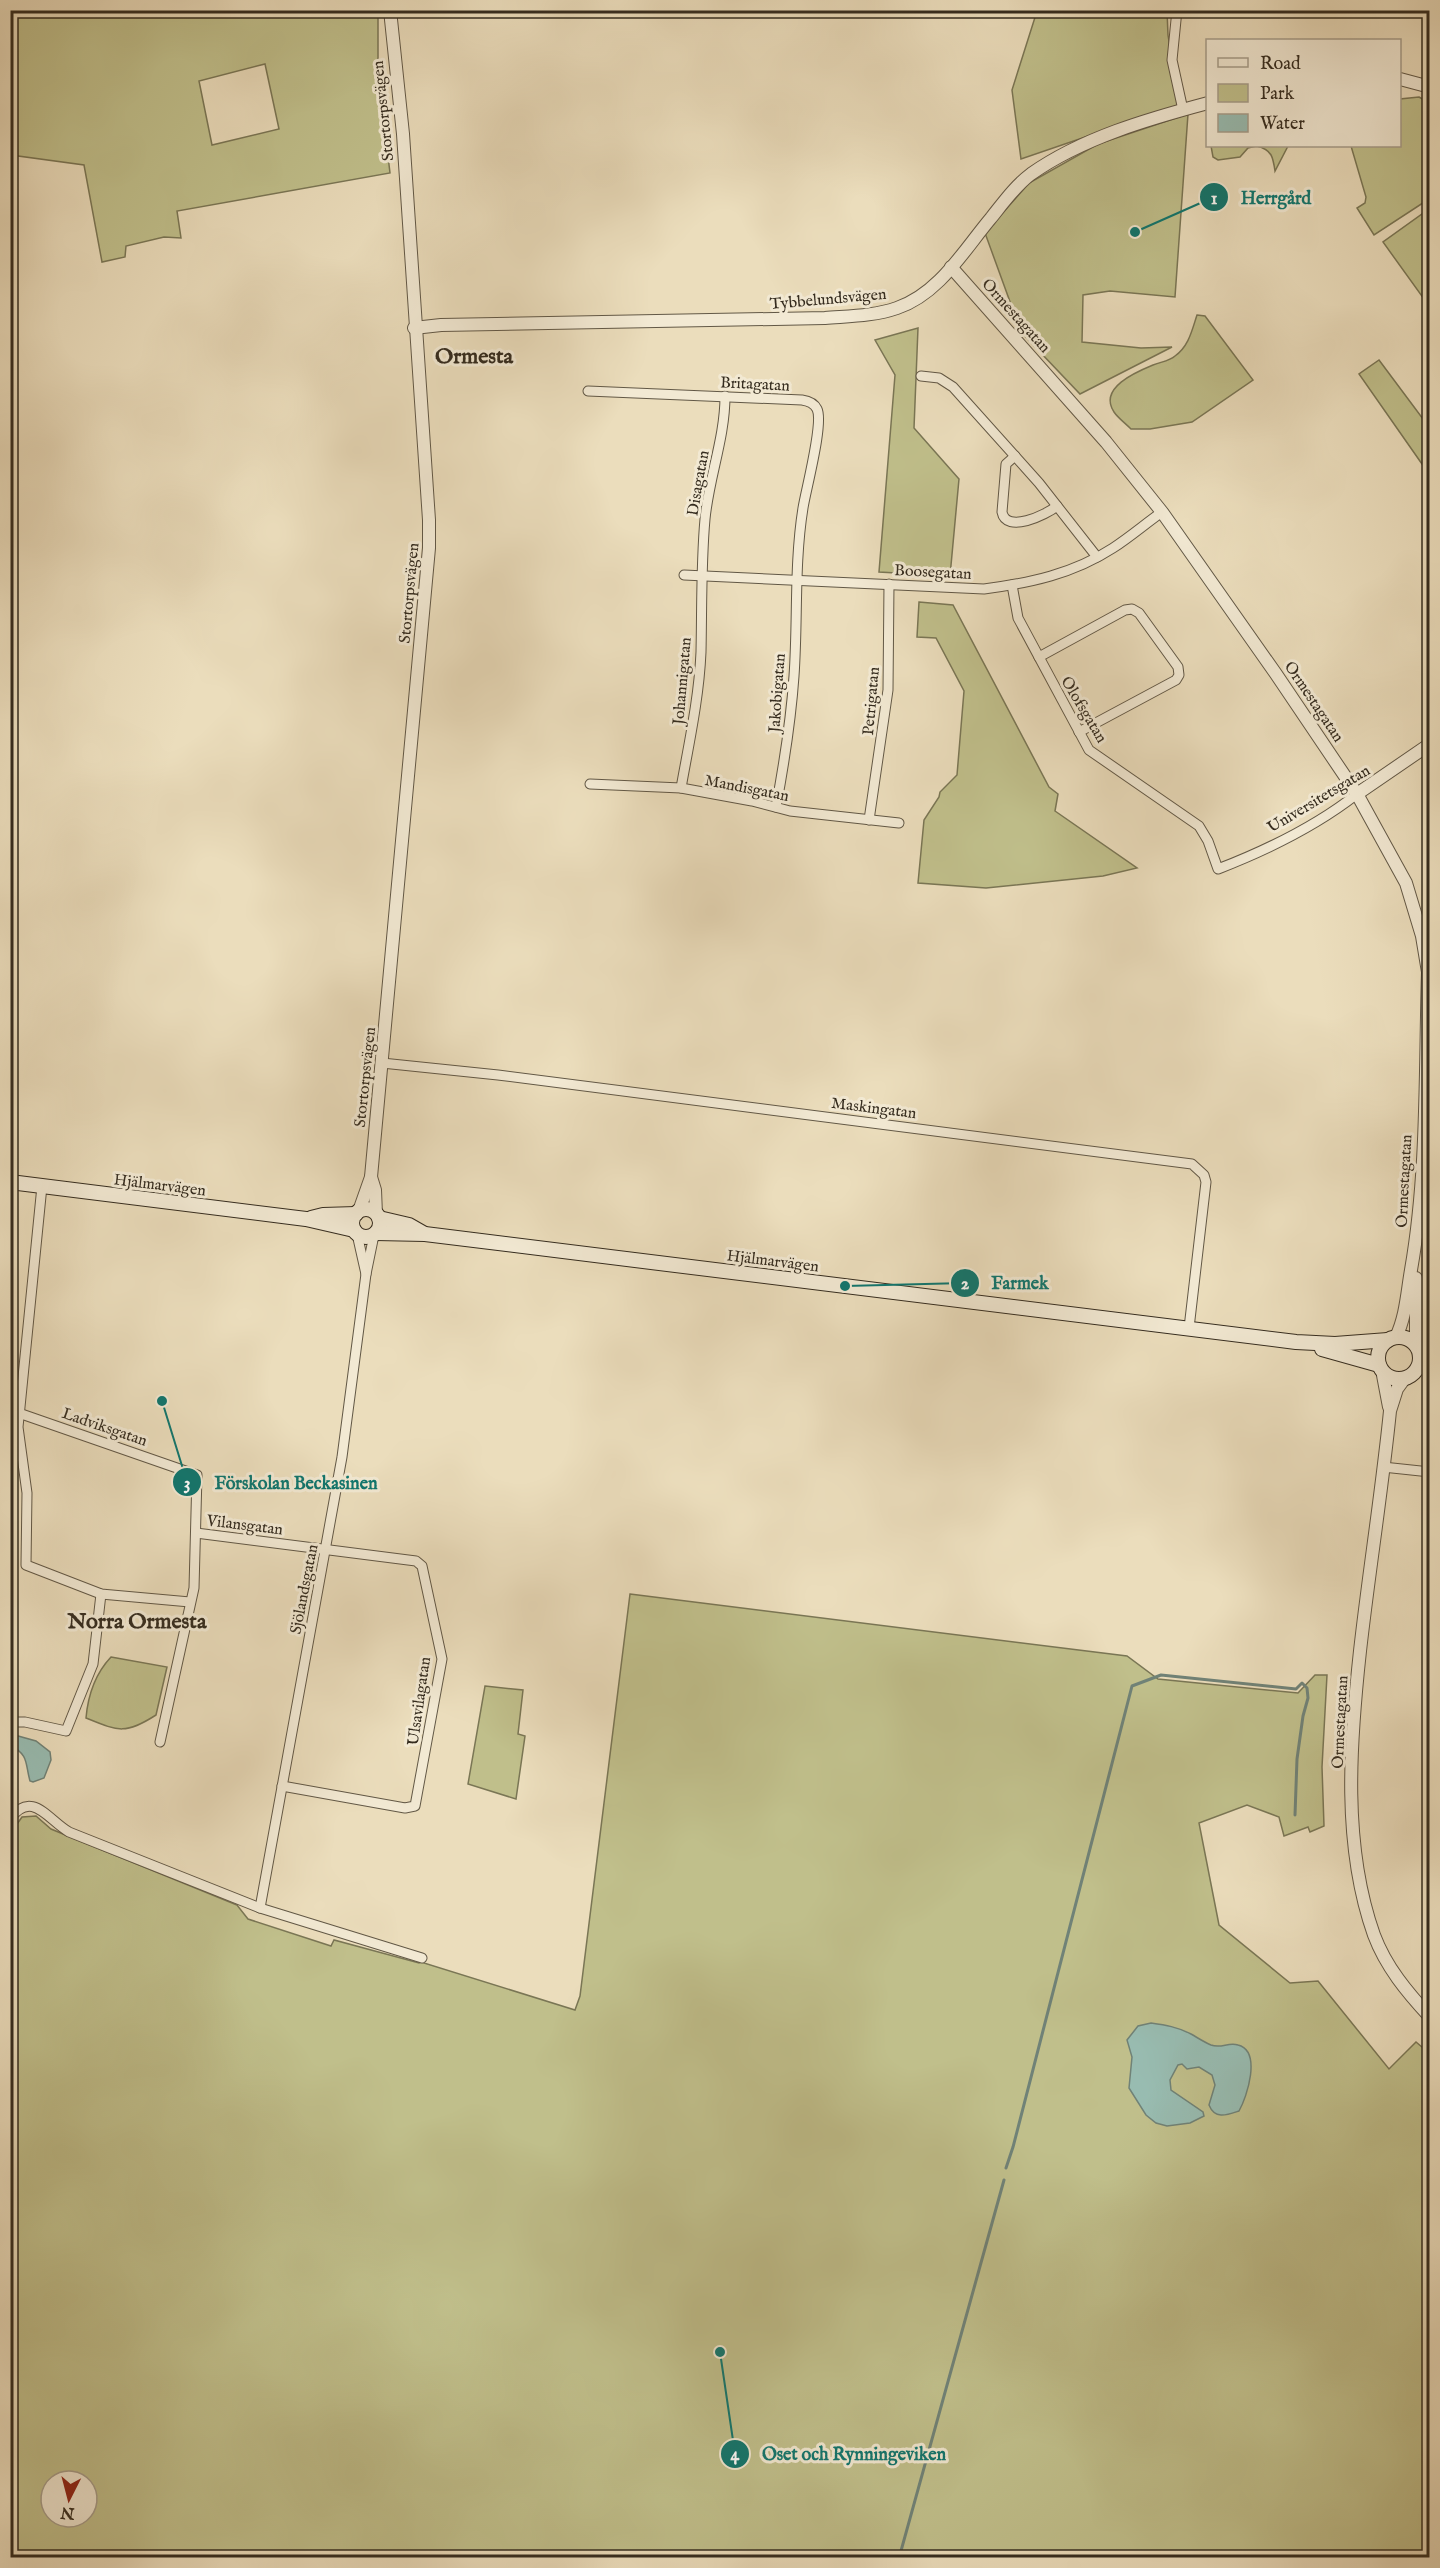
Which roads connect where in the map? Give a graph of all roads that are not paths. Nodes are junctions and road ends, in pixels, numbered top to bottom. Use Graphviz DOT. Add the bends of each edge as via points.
graph roads {
  1 [pos="390,10"];
  2 [pos="1177,10"];
  3 [pos="1423,10"];
  4 [pos="1430,18"];
  5 [pos="1401,79"];
  6 [pos="1430,87"];
  7 [pos="1206,104"];
  8 [pos="1184,110"];
  9 [pos="951,267"];
  10 [pos="414,328"];
  11 [pos="921,376"];
  12 [pos="588,391"];
  13 [pos="725,396"];
  14 [pos="1015,456"];
  15 [pos="1057,506"];
  16 [pos="1162,512"];
  17 [pos="1097,557"];
  18 [pos="684,574"];
  19 [pos="701,576"];
  20 [pos="797,580"];
  21 [pos="889,584"];
  22 [pos="1012,585"];
  23 [pos="1038,657"];
  24 [pos="1079,732"];
  25 [pos="1430,744"];
  26 [pos="590,784"];
  27 [pos="681,788"];
  28 [pos="1357,794"];
  29 [pos="776,807"];
  30 [pos="869,820"];
  31 [pos="899,823"];
  32 [pos="1218,869"];
  33 [pos="1429,972"];
  34 [pos="382,1063"];
  35 [pos="371,1177"];
  36 [pos="10,1182"];
  37 [pos="42,1186"];
  38 [pos="358,1213"];
  39 [pos="377,1216"];
  40 [pos="306,1219"];
  41 [pos="356,1232"];
  42 [pos="375,1234"];
  43 [pos="425,1234"];
  44 [pos="1416,1243"];
  45 [pos="366,1274"];
  46 [pos="1189,1328"];
  47 [pos="1392,1338"];
  48 [pos="1296,1342"];
  49 [pos="1422,1351"];
  50 [pos="1380,1368"];
  51 [pos="1430,1373"];
  52 [pos="1409,1376"];
  53 [pos="15,1411"];
  54 [pos="1390,1411"];
  55 [pos="1383,1467"];
  56 [pos="1430,1472"];
  57 [pos="196,1533"];
  58 [pos="326,1550"];
  59 [pos="101,1594"];
  60 [pos="190,1602"];
  61 [pos="10,1722"];
  62 [pos="160,1742"];
  63 [pos="282,1786"];
  64 [pos="10,1819"];
  65 [pos="260,1908"];
  66 [pos="422,1958"];
  67 [pos="1430,2017"];
  1 -- 10 [label="street, Stortorpsvägen" via="403,134"];
  2 -- 8 [label="street" via="1173,60"];
  3 -- 4 [label="street"];
  5 -- 6 [label="street"];
  7 -- 8 [label="street, Tybbelundsvägen"];
  8 -- 9 [label="street, Tybbelundsvägen" via="1082,146 1029,176"];
  9 -- 10 [label="street, Tybbelundsvägen" via="912,302 856,316"];
  9 -- 16 [label="street, Ormestagatan" via="1106,442"];
  10 -- 34 [label="street, Stortorpsvägen" via="429,548"];
  11 -- 14 [label="street" via="939,378 953,387"];
  12 -- 13 [label="street, Britagatan"];
  13 -- 19 [label="street, Disagatan" via="723,428 705,515"];
  13 -- 20 [label="street, Britagatan" via="802,400 818,410 819,427 802,512"];
  14 -- 15 [label="street"];
  14 -- 15 [label="street" via="1006,465 1004,519 1016,522 1047,514"];
  15 -- 17 [label="street"];
  16 -- 17 [label="street, Boosegatan"];
  16 -- 28 [label="street, Ormestagatan"];
  17 -- 22 [label="street, Boosegatan" via="1047,579"];
  18 -- 19 [label="street, Boosegatan"];
  19 -- 20 [label="street, Boosegatan"];
  19 -- 27 [label="street, Johannigatan" via="696,708"];
  20 -- 21 [label="street, Boosegatan"];
  20 -- 29 [label="street, Jakobigatan" via="794,685"];
  21 -- 22 [label="street, Boosegatan" via="984,588"];
  21 -- 30 [label="street, Petrigatan" via="888,690"];
  22 -- 23 [label="street, Olofsgatan" via="1016,613"];
  23 -- 24 [label="street, Olofsgatan"];
  23 -- 24 [label="street" via="1132,609 1178,667 1176,680"];
  24 -- 32 [label="street, Olofsgatan" via="1092,753 1198,826"];
  25 -- 28 [label="street, Universitetsgatan"];
  26 -- 27 [label="street, Mandisgatan"];
  27 -- 29 [label="street, Mandisgatan"];
  28 -- 32 [label="street, Universitetsgatan" via="1294,835"];
  28 -- 33 [label="street, Ormestagatan" via="1406,883"];
  29 -- 30 [label="street, Mandisgatan"];
  30 -- 31 [label="street, Mandisgatan"];
  33 -- 44 [label="street, Ormestagatan"];
  34 -- 35 [label="street, Stortorpsvägen"];
  34 -- 46 [label="street, Maskingatan" via="1192,1164 1206,1182"];
  35 -- 38 [label="street, Stortorpsvägen"];
  35 -- 39 [label="street, Stortorpsvägen"];
  36 -- 37 [label="main road, Hjälmarvägen"];
  37 -- 40 [label="main road, Hjälmarvägen"];
  37 -- 53 [label="street"];
  38 -- 39 [label="main road" via="368,1210"];
  38 -- 40 [label="main road, Hjälmarvägen"];
  38 -- 41 [label="main road" via="352,1222"];
  39 -- 42 [label="main road" via="379,1227"];
  39 -- 43 [label="main road, Hjälmarvägen"];
  40 -- 41 [label="main road, Hjälmarvägen"];
  41 -- 42 [label="main road" via="365,1237"];
  41 -- 45 [label="street, Sjölandsgatan"];
  42 -- 43 [label="main road, Hjälmarvägen"];
  42 -- 45 [label="street, Sjölandsgatan"];
  43 -- 46 [label="main road, Hjälmarvägen"];
  44 -- 47 [label="street, Ormestagatan" via="1403,1318"];
  44 -- 49 [label="street, Ormestagatan"];
  45 -- 58 [label="street, Sjölandsgatan" via="353,1385"];
  46 -- 48 [label="main road, Hjälmarvägen"];
  47 -- 48 [label="main road, Hjälmarvägen" via="1335,1344"];
  47 -- 49 [label="main road" via="1408,1339"];
  47 -- 50 [label="main road" via="1379,1352"];
  48 -- 50 [label="main road, Hjälmarvägen"];
  49 -- 52 [label="main road" via="1420,1362"];
  50 -- 52 [label="main road" via="1391,1377"];
  50 -- 54 [label="street, Ormestagatan"];
  51 -- 52 [label="main road"];
  52 -- 54 [label="street, Ormestagatan" via="1397,1389"];
  53 -- 57 [label="street, Ladviksgatan" via="197,1474"];
  53 -- 59 [label="street" via="28,1505 26,1565"];
  54 -- 55 [label="street, Ormestagatan"];
  55 -- 56 [label="street"];
  55 -- 67 [label="street, Ormestagatan" via="1353,1723 1354,1823 1365,1904 1375,1936 1400,1984"];
  57 -- 58 [label="street, Vilansgatan"];
  57 -- 60 [label="street, Ladviksgatan"];
  58 -- 63 [label="street, Sjölandsgatan"];
  58 -- 63 [label="street, Ulsavilagatan" via="416,1561 422,1566 442,1659 420,1783 415,1806 408,1808"];
  59 -- 60 [label="street"];
  59 -- 61 [label="street" via="93,1664 66,1731"];
  60 -- 62 [label="street, Ladviksgatan"];
  63 -- 65 [label="street, Sjölandsgatan"];
  64 -- 65 [label="street" via="20,1808 40,1808 69,1832"];
  65 -- 66 [label="street"];
}
